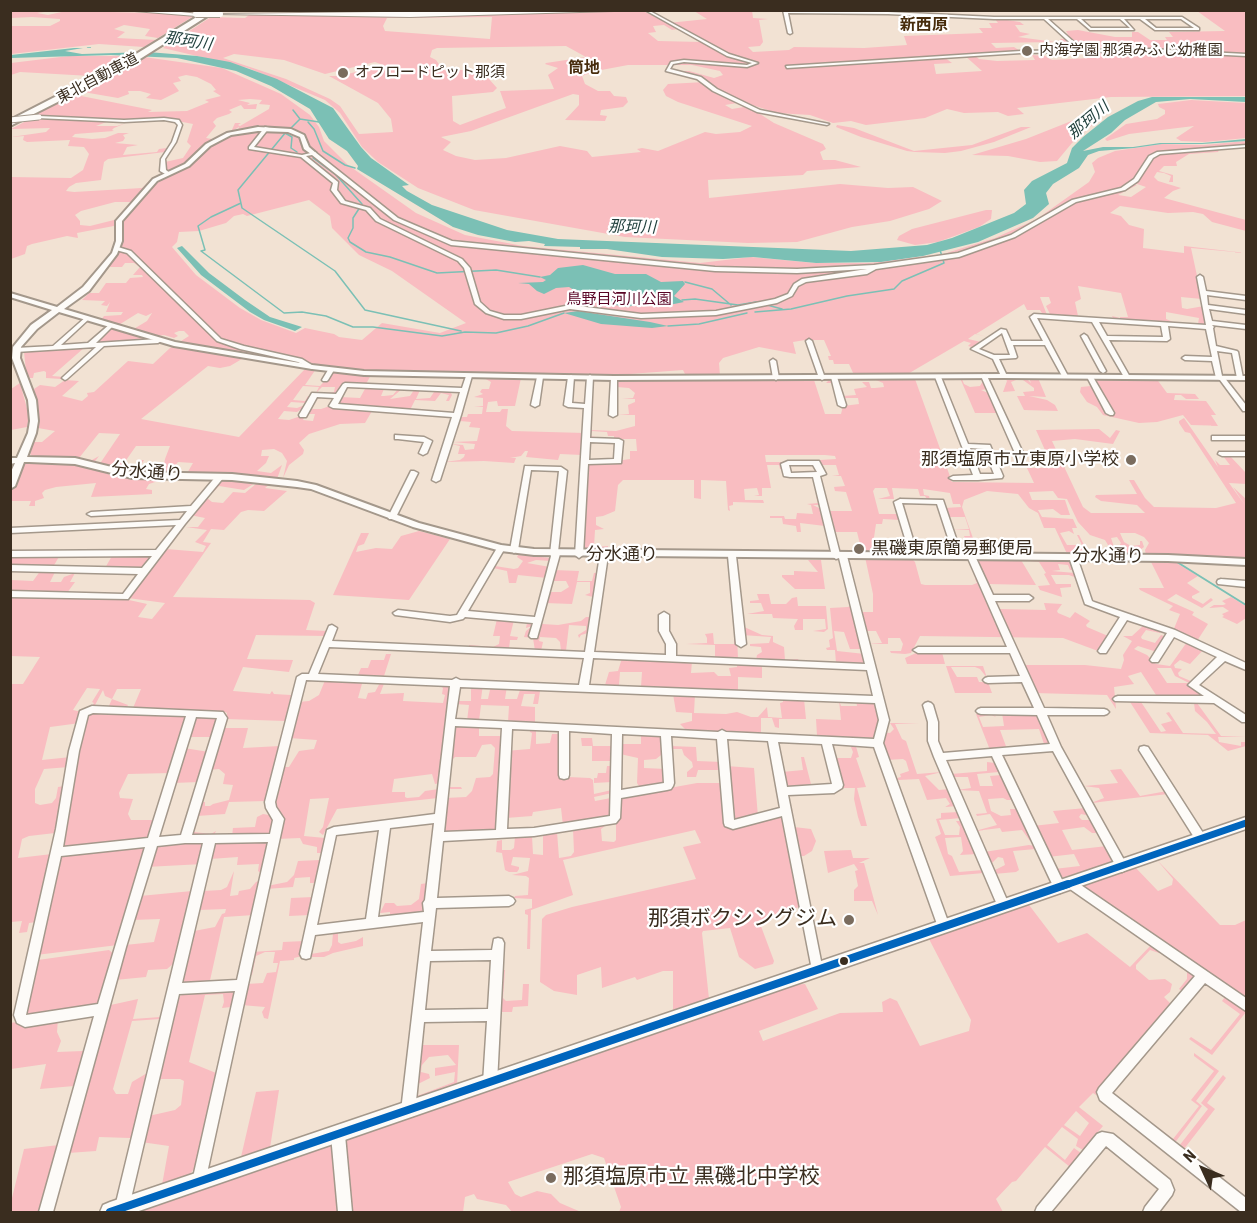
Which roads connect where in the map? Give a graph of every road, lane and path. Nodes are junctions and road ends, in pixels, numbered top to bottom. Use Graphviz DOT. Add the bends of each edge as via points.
graph roads {
  1 [pos="124,10"];
  2 [pos="209,10"];
  3 [pos="646,10"];
  4 [pos="1042,10"];
  5 [pos="1150,10"];
  6 [pos="785,11"];
  7 [pos="217,12"];
  8 [pos="281,12"];
  9 [pos="1047,18"];
  10 [pos="1078,18"];
  11 [pos="1121,18"];
  12 [pos="1141,18"];
  13 [pos="1160,18"];
  14 [pos="1084,23"];
  15 [pos="1126,23"];
  16 [pos="1176,29"];
  17 [pos="790,33"];
  18 [pos="160,43"];
  19 [pos="1082,51"];
  20 [pos="1246,55"];
  21 [pos="787,67"];
  22 [pos="10,121"];
  23 [pos="827,124"];
  24 [pos="267,128"];
  25 [pos="1246,146"];
  26 [pos="313,153"];
  27 [pos="302,156"];
  28 [pos="167,173"];
  29 [pos="118,249"];
  30 [pos="874,267"];
  31 [pos="1200,277"];
  32 [pos="1204,293"];
  33 [pos="10,295"];
  34 [pos="1246,297"];
  35 [pos="1207,307"];
  36 [pos="59,309"];
  37 [pos="1246,312"];
  38 [pos="87,318"];
  39 [pos="1094,319"];
  40 [pos="1164,323"];
  41 [pos="1211,325"];
  42 [pos="110,326"];
  43 [pos="1246,327"];
  44 [pos="1084,336"];
  45 [pos="1105,338"];
  46 [pos="158,341"];
  47 [pos="808,341"];
  48 [pos="1010,343"];
  49 [pos="1047,343"];
  50 [pos="90,345"];
  51 [pos="102,345"];
  52 [pos="55,347"];
  53 [pos="1214,348"];
  54 [pos="16,350"];
  55 [pos="995,357"];
  56 [pos="1096,358"];
  57 [pos="1185,358"];
  58 [pos="1116,359"];
  59 [pos="1216,359"];
  60 [pos="773,361"];
  61 [pos="312,367"];
  62 [pos="331,370"];
  63 [pos="1103,370"];
  64 [pos="469,376"];
  65 [pos="938,376"];
  66 [pos="984,376"];
  67 [pos="1004,376"];
  68 [pos="1065,376"];
  69 [pos="540,377"];
  70 [pos="571,377"];
  71 [pos="590,377"];
  72 [pos="834,377"];
  73 [pos="1090,377"];
  74 [pos="1126,377"];
  75 [pos="65,378"];
  76 [pos="614,378"];
  77 [pos="776,378"];
  78 [pos="822,378"];
  79 [pos="1221,378"];
  80 [pos="1243,378"];
  81 [pos="325,380"];
  82 [pos="464,390"];
  83 [pos="339,396"];
  84 [pos="535,405"];
  85 [pos="842,405"];
  86 [pos="588,406"];
  87 [pos="1246,408"];
  88 [pos="1110,413"];
  89 [pos="457,414"];
  90 [pos="303,415"];
  91 [pos="613,415"];
  92 [pos="398,437"];
  93 [pos="1215,438"];
  94 [pos="1246,438"];
  95 [pos="587,440"];
  96 [pos="447,446"];
  97 [pos="965,446"];
  98 [pos="1019,453"];
  99 [pos="1222,454"];
  100 [pos="1246,454"];
  101 [pos="16,461"];
  102 [pos="586,462"];
  103 [pos="414,473"];
  104 [pos="816,475"];
  105 [pos="220,477"];
  106 [pos="953,478"];
  107 [pos="978,478"];
  108 [pos="436,480"];
  109 [pos="10,486"];
  110 [pos="193,508"];
  111 [pos="91,514"];
  112 [pos="392,517"];
  113 [pos="182,522"];
  114 [pos="10,531"];
  115 [pos="501,548"];
  116 [pos="514,550"];
  117 [pos="159,553"];
  118 [pos="10,554"];
  119 [pos="555,554"];
  120 [pos="579,555"];
  121 [pos="604,555"];
  122 [pos="732,556"];
  123 [pos="840,556"];
  124 [pos="914,556"];
  125 [pos="958,556"];
  126 [pos="971,556"];
  127 [pos="1073,557"];
  128 [pos="1246,562"];
  129 [pos="10,568"];
  130 [pos="145,571"];
  131 [pos="1221,582"];
  132 [pos="1246,585"];
  133 [pos="10,594"];
  134 [pos="989,598"];
  135 [pos="1029,598"];
  136 [pos="398,613"];
  137 [pos="464,614"];
  138 [pos="664,615"];
  139 [pos="1125,616"];
  140 [pos="538,620"];
  141 [pos="332,628"];
  142 [pos="1172,632"];
  143 [pos="534,636"];
  144 [pos="327,644"];
  145 [pos="741,644"];
  146 [pos="918,650"];
  147 [pos="1012,650"];
  148 [pos="1103,651"];
  149 [pos="587,655"];
  150 [pos="1224,656"];
  151 [pos="671,659"];
  152 [pos="1155,660"];
  153 [pos="870,667"];
  154 [pos="1246,667"];
  155 [pos="313,675"];
  156 [pos="1025,679"];
  157 [pos="988,680"];
  158 [pos="456,681"];
  159 [pos="584,686"];
  160 [pos="1118,699"];
  161 [pos="878,700"];
  162 [pos="1217,700"];
  163 [pos="928,705"];
  164 [pos="981,711"];
  165 [pos="1040,711"];
  166 [pos="1104,712"];
  167 [pos="192,713"];
  168 [pos="1246,719"];
  169 [pos="450,722"];
  170 [pos="507,725"];
  171 [pos="564,727"];
  172 [pos="617,730"];
  173 [pos="666,732"];
  174 [pos="722,734"];
  175 [pos="772,737"];
  176 [pos="826,740"];
  177 [pos="878,743"];
  178 [pos="1056,747"];
  179 [pos="1144,750"];
  180 [pos="995,752"];
  181 [pos="939,757"];
  182 [pos="564,775"];
  183 [pos="782,791"];
  184 [pos="616,795"];
  185 [pos="786,811"];
  186 [pos="439,818"];
  187 [pos="1246,823"];
  188 [pos="385,825"];
  189 [pos="501,834"];
  190 [pos="437,837"];
  191 [pos="274,838"];
  192 [pos="186,839"];
  193 [pos="210,839"];
  194 [pos="1202,839"];
  195 [pos="151,843"];
  196 [pos="56,852"];
  197 [pos="1122,867"];
  198 [pos="1065,886"];
  199 [pos="509,901"];
  200 [pos="429,903"];
  201 [pos="1004,907"];
  202 [pos="428,916"];
  203 [pos="371,924"];
  204 [pos="944,927"];
  205 [pos="310,932"];
  206 [pos="306,954"];
  207 [pos="424,956"];
  208 [pos="818,971"];
  209 [pos="1203,976"];
  210 [pos="241,985"];
  211 [pos="174,989"];
  212 [pos="1246,1005"];
  213 [pos="102,1009"];
  214 [pos="494,1015"];
  215 [pos="418,1016"];
  216 [pos="490,1083"];
  217 [pos="408,1111"];
  218 [pos="338,1135"];
  219 [pos="199,1182"];
  220 [pos="1246,1208"];
  221 [pos="116,1211"];
  222 [pos="46,1212"];
  223 [pos="345,1212"];
  224 [pos="1042,1212"];
  225 [pos="1150,1212"];
  1 -- 7 [label="main road, bridge"];
  2 -- 18 [label="highway, 東北自動車道"];
  3 -- 8 [label="main road"];
  3 -- 23 [label="street" via="725,54 756,63 743,66 679,61 672,63 668,71 699,78 759,111"];
  4 -- 9 [label="street"];
  5 -- 13 [label="street"];
  6 -- 9 [label="street"];
  6 -- 17 [label="street"];
  7 -- 8 [label="main road"];
  7 -- 18 [label="highway, 東北自動車道"];
  9 -- 10 [label="street"];
  9 -- 19 [label="street"];
  10 -- 11 [label="street"];
  10 -- 14 [label="street"];
  11 -- 12 [label="street"];
  11 -- 15 [label="street"];
  12 -- 13 [label="street"];
  12 -- 16 [label="street" via="1155,29"];
  13 -- 16 [label="street"];
  13 -- 16 [label="street" via="1182,18 1198,29"];
  14 -- 15 [label="street"];
  14 -- 15 [label="street" via="1090,29 1133,29"];
  18 -- 22 [label="highway, 東北自動車道"];
  19 -- 20 [label="street"];
  19 -- 21 [label="street"];
  22 -- 28 [label="street, bridge" via="39,117 177,121 180,124 174,142 163,159 163,171"];
  24 -- 26 [label="street" via="299,134"];
  24 -- 27 [label="street" via="251,148"];
  24 -- 28 [label="street" via="223,136 191,162"];
  25 -- 30 [label="street" via="1155,154 1136,180 1123,189 1074,201 1013,236 949,257"];
  26 -- 27 [label="street"];
  26 -- 30 [label="street" via="396,219 452,243 730,270"];
  27 -- 30 [label="street" via="336,183 334,190 344,202 371,211 378,220 460,260 468,271 477,303 504,317 570,307 622,315 716,313 767,304 790,295 804,280 867,272"];
  28 -- 29 [label="street" via="155,180 122,216"];
  29 -- 36 [label="street" via="86,289"];
  29 -- 61 [label="street" via="129,252 219,340 300,360"];
  31 -- 32 [label="street"];
  32 -- 34 [label="street"];
  32 -- 35 [label="street"];
  33 -- 36 [label="street"];
  35 -- 37 [label="street"];
  35 -- 41 [label="street"];
  36 -- 38 [label="street"];
  36 -- 54 [label="street" via="28,332"];
  38 -- 42 [label="street"];
  38 -- 52 [label="street"];
  39 -- 40 [label="street"];
  39 -- 45 [label="street"];
  39 -- 49 [label="street" via="1034,316"];
  40 -- 41 [label="street"];
  40 -- 45 [label="street" via="1167,339"];
  41 -- 43 [label="street"];
  41 -- 53 [label="street"];
  42 -- 46 [label="street"];
  42 -- 50 [label="street"];
  44 -- 56 [label="street"];
  45 -- 58 [label="street"];
  46 -- 51 [label="street"];
  46 -- 61 [label="street"];
  47 -- 78 [label="street"];
  48 -- 49 [label="street"];
  48 -- 55 [label="street" via="1014,357"];
  48 -- 55 [label="street" via="1001,331 974,348"];
  49 -- 68 [label="street"];
  50 -- 51 [label="street"];
  50 -- 52 [label="street"];
  51 -- 75 [label="street"];
  52 -- 54 [label="street"];
  53 -- 59 [label="street"];
  53 -- 80 [label="street" via="1235,352"];
  54 -- 101 [label="street" via="34,412 32,433"];
  55 -- 67 [label="street"];
  56 -- 58 [label="street"];
  56 -- 63 [label="street"];
  57 -- 59 [label="street"];
  58 -- 74 [label="street"];
  59 -- 79 [label="street"];
  60 -- 77 [label="street"];
  61 -- 62 [label="street"];
  62 -- 64 [label="street"];
  62 -- 81 [label="street"];
  64 -- 69 [label="street"];
  64 -- 82 [label="street"];
  65 -- 66 [label="street"];
  65 -- 72 [label="street"];
  65 -- 97 [label="street"];
  66 -- 67 [label="street"];
  66 -- 98 [label="street"];
  67 -- 68 [label="street"];
  68 -- 73 [label="street"];
  69 -- 70 [label="street"];
  69 -- 84 [label="street"];
  70 -- 71 [label="street"];
  70 -- 86 [label="street" via="568,405"];
  71 -- 76 [label="street"];
  71 -- 86 [label="street"];
  72 -- 78 [label="street"];
  72 -- 85 [label="street"];
  73 -- 74 [label="street"];
  73 -- 88 [label="street"];
  74 -- 79 [label="street"];
  76 -- 77 [label="street"];
  76 -- 91 [label="street"];
  77 -- 78 [label="street"];
  79 -- 80 [label="street"];
  79 -- 87 [label="street"];
  82 -- 83 [label="street" via="348,385"];
  82 -- 89 [label="street"];
  83 -- 89 [label="street" via="334,407"];
  83 -- 90 [label="street" via="315,395"];
  86 -- 95 [label="street"];
  89 -- 96 [label="street"];
  92 -- 96 [label="street" via="424,439 428,441 425,449"];
  93 -- 94 [label="street"];
  95 -- 102 [label="street"];
  95 -- 102 [label="street" via="618,441 618,461"];
  96 -- 108 [label="street"];
  97 -- 107 [label="street"];
  97 -- 107 [label="street" via="987,447 999,476"];
  99 -- 100 [label="street"];
  101 -- 105 [label="street, 分水通り" via="75,461 146,476"];
  101 -- 109 [label="street"];
  102 -- 120 [label="street"];
  103 -- 112 [label="street"];
  104 -- 123 [label="street"];
  105 -- 110 [label="street"];
  105 -- 112 [label="street, 分水通り" via="305,485"];
  106 -- 107 [label="street"];
  110 -- 111 [label="street"];
  110 -- 113 [label="street"];
  112 -- 115 [label="street, 分水通り"];
  113 -- 114 [label="street"];
  113 -- 117 [label="street"];
  115 -- 116 [label="street, 分水通り"];
  115 -- 137 [label="street"];
  116 -- 119 [label="street, 分水通り"];
  116 -- 119 [label="street" via="528,468 561,469"];
  117 -- 118 [label="street"];
  117 -- 130 [label="street"];
  119 -- 120 [label="street, 分水通り"];
  119 -- 140 [label="street"];
  120 -- 121 [label="street, 分水通り"];
  121 -- 122 [label="street, 分水通り"];
  121 -- 149 [label="street"];
  122 -- 123 [label="street, 分水通り"];
  122 -- 145 [label="street"];
  123 -- 124 [label="street, 分水通り"];
  123 -- 153 [label="street"];
  124 -- 125 [label="street, 分水通り"];
  124 -- 125 [label="street" via="900,501 940,502"];
  125 -- 126 [label="street, 分水通り"];
  126 -- 127 [label="street, 分水通り"];
  126 -- 134 [label="street"];
  127 -- 128 [label="street, 分水通り"];
  127 -- 139 [label="street" via="1088,602"];
  129 -- 130 [label="street"];
  130 -- 133 [label="street" via="125,597"];
  131 -- 132 [label="street"];
  134 -- 135 [label="street"];
  134 -- 147 [label="street"];
  136 -- 137 [label="street" via="450,620"];
  137 -- 140 [label="street"];
  138 -- 151 [label="street"];
  139 -- 142 [label="street"];
  139 -- 148 [label="street"];
  140 -- 143 [label="street"];
  141 -- 144 [label="street"];
  142 -- 150 [label="street"];
  142 -- 152 [label="street"];
  144 -- 149 [label="street"];
  144 -- 155 [label="street"];
  146 -- 147 [label="street"];
  147 -- 156 [label="street"];
  149 -- 151 [label="street"];
  149 -- 159 [label="street"];
  150 -- 154 [label="street"];
  150 -- 162 [label="street" via="1193,685"];
  151 -- 153 [label="street"];
  153 -- 161 [label="street"];
  155 -- 158 [label="street"];
  155 -- 191 [label="street" via="300,679 277,768 270,802 279,819"];
  156 -- 157 [label="street"];
  156 -- 165 [label="street"];
  158 -- 159 [label="street"];
  158 -- 169 [label="street"];
  159 -- 161 [label="street"];
  160 -- 162 [label="street"];
  161 -- 177 [label="street" via="885,722"];
  162 -- 168 [label="street"];
  163 -- 181 [label="street"];
  164 -- 165 [label="street"];
  165 -- 166 [label="street"];
  165 -- 178 [label="street"];
  167 -- 192 [label="street" via="219,714 222,718"];
  167 -- 195 [label="street"];
  167 -- 196 [label="street" via="92,709 84,713"];
  169 -- 170 [label="street"];
  169 -- 186 [label="street"];
  170 -- 171 [label="street"];
  170 -- 189 [label="street"];
  171 -- 172 [label="street"];
  171 -- 182 [label="street"];
  172 -- 173 [label="street"];
  172 -- 184 [label="street"];
  173 -- 174 [label="street"];
  173 -- 184 [label="street" via="667,786"];
  174 -- 175 [label="street"];
  174 -- 185 [label="street" via="729,823"];
  175 -- 176 [label="street"];
  175 -- 183 [label="street"];
  176 -- 177 [label="street"];
  176 -- 183 [label="street" via="838,785 834,789"];
  177 -- 204 [label="street"];
  178 -- 180 [label="street"];
  178 -- 197 [label="street"];
  179 -- 194 [label="street"];
  180 -- 181 [label="street"];
  180 -- 198 [label="street"];
  181 -- 201 [label="street"];
  183 -- 185 [label="street"];
  184 -- 189 [label="street" via="612,820"];
  185 -- 208 [label="street"];
  186 -- 188 [label="street"];
  186 -- 190 [label="street"];
  187 -- 194 [label="main road"];
  188 -- 203 [label="street"];
  188 -- 205 [label="street" via="331,834"];
  189 -- 190 [label="street"];
  190 -- 200 [label="street"];
  191 -- 193 [label="street"];
  191 -- 210 [label="street"];
  192 -- 193 [label="street"];
  192 -- 195 [label="street"];
  193 -- 211 [label="street"];
  194 -- 197 [label="main road"];
  195 -- 196 [label="street"];
  195 -- 213 [label="street"];
  196 -- 213 [label="street" via="21,1019"];
  197 -- 198 [label="main road"];
  198 -- 201 [label="main road"];
  198 -- 209 [label="street"];
  199 -- 200 [label="street"];
  200 -- 202 [label="street"];
  201 -- 204 [label="main road"];
  202 -- 203 [label="street"];
  202 -- 207 [label="street"];
  203 -- 205 [label="street"];
  204 -- 208 [label="main road"];
  205 -- 206 [label="street"];
  207 -- 214 [label="street" via="498,949"];
  207 -- 215 [label="street"];
  208 -- 216 [label="main road"];
  209 -- 212 [label="street"];
  209 -- 220 [label="street" via="1104,1092"];
  210 -- 211 [label="street"];
  210 -- 219 [label="street"];
  211 -- 221 [label="street"];
  213 -- 222 [label="street"];
  214 -- 215 [label="street"];
  214 -- 216 [label="street"];
  215 -- 217 [label="street"];
  216 -- 217 [label="main road"];
  217 -- 218 [label="main road"];
  218 -- 219 [label="main road"];
  218 -- 223 [label="street"];
  219 -- 221 [label="main road"];
  224 -- 225 [label="street" via="1102,1139 1108,1139 1165,1185 1167,1190"];
}
